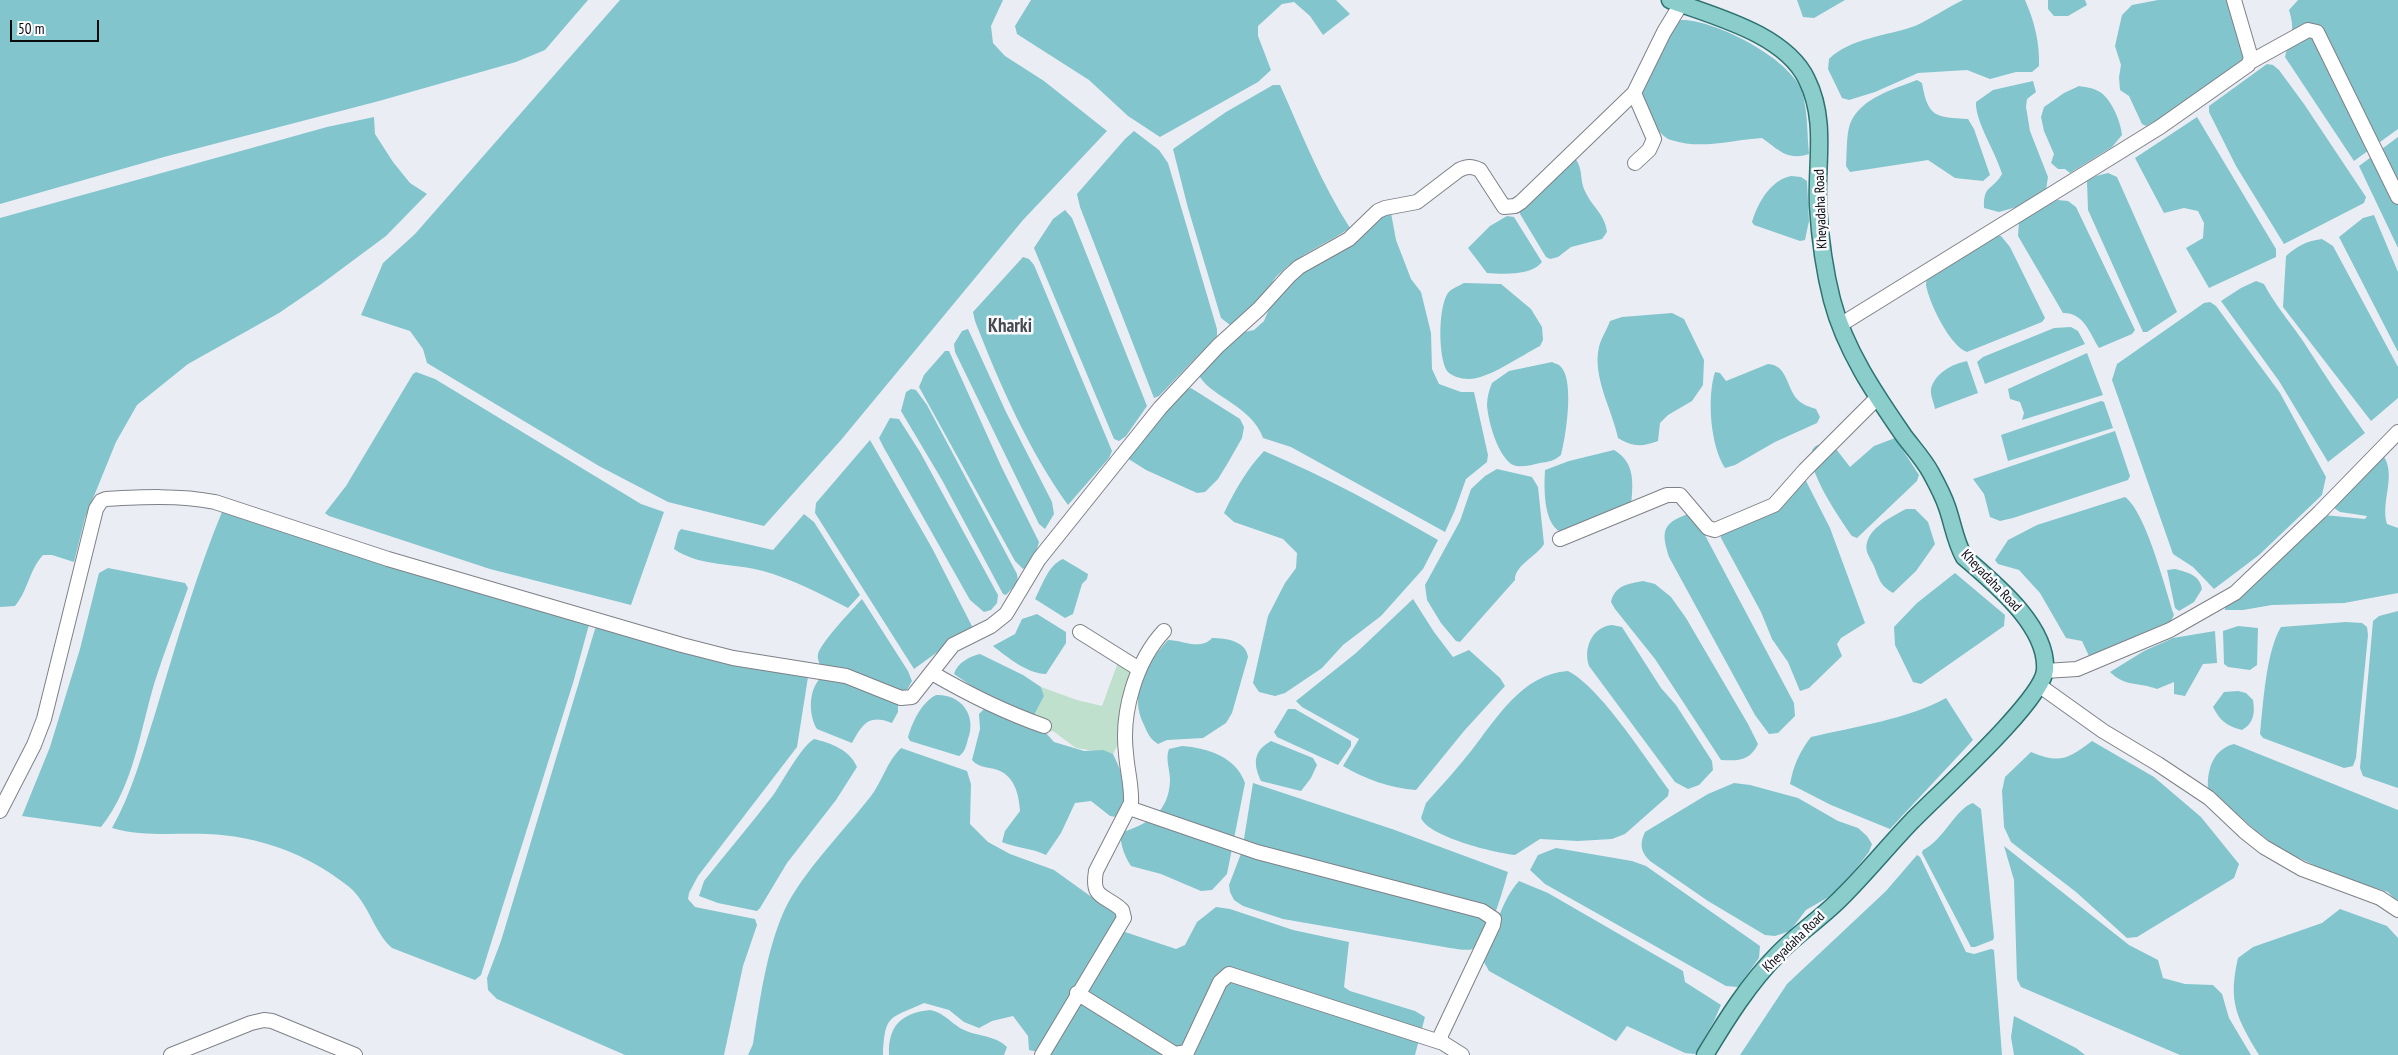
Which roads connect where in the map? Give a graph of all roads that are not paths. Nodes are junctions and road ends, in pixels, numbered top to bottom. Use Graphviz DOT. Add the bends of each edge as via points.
graph roads {
  1 [pos="2234,0"];
  2 [pos="1679,1"];
  3 [pos="2250,62"];
  4 [pos="1634,93"];
  5 [pos="1635,163"];
  6 [pos="2398,197"];
  7 [pos="1840,325"];
  8 [pos="1878,397"];
  9 [pos="2398,432"];
  10 [pos="1560,539"];
  11 [pos="1164,631"];
  12 [pos="1080,632"];
  13 [pos="1139,669"];
  14 [pos="932,673"];
  15 [pos="2052,681"];
  16 [pos="1044,726"];
  17 [pos="1129,808"];
  18 [pos="0,811"];
  19 [pos="2398,910"];
  20 [pos="1077,993"];
  21 [pos="1443,1043"];
  22 [pos="171,1055"];
  23 [pos="355,1055"];
  24 [pos="1042,1055"];
  25 [pos="1462,1055"];
  26 [pos="1706,1055"];
  1 -- 3 [label="street"];
  2 -- 4 [label="street"];
  2 -- 7 [label="main road, Kheyadaha Road" via="1745,28 1771,43 1794,60 1807,79 1817,110 1820,135 1818,205 1823,256"];
  3 -- 6 [label="street" via="2308,30 2317,32"];
  3 -- 7 [label="street" via="2160,127"];
  4 -- 5 [label="street" via="1654,139 1649,150"];
  4 -- 14 [label="street" via="1515,206 1504,207 1480,170 1474,166 1466,167 1417,202 1378,211 1349,239 1299,267 1160,408 1038,559 1006,614 953,645"];
  7 -- 8 [label="main road, Kheyadaha Road"];
  8 -- 10 [label="street" via="1805,470 1782,498 1764,510 1715,530 1708,528 1683,498 1667,495"];
  8 -- 15 [label="main road, Kheyadaha Road" via="1933,476 1948,508 1957,546 1964,557 2029,621 2043,650"];
  9 -- 15 [label="street" via="2235,593 2170,630"];
  11 -- 13 [label="street"];
  12 -- 13 [label="street"];
  13 -- 17 [label="street" via="1130,700 1125,739 1132,793"];
  14 -- 16 [label="street" via="979,700"];
  14 -- 18 [label="street" via="912,697 906,699 846,676 733,658 682,645 388,559 215,502 198,498 106,499 96,509 44,719"];
  15 -- 19 [label="street" via="2102,731 2209,798 2264,847 2302,869 2380,898"];
  15 -- 26 [label="main road, Kheyadaha Road" via="1911,822 1842,898 1778,954 1752,984"];
  17 -- 20 [label="street" via="1096,871 1095,880 1098,894 1122,910 1124,918"];
  17 -- 21 [label="street" via="1257,852 1490,915 1494,919 1493,925 1440,1037"];
  20 -- 21 [label="street" via="1175,1054 1187,1052 1220,982 1229,974"];
  20 -- 24 [label="street"];
  21 -- 25 [label="street"];
  22 -- 23 [label="street" via="250,1022 264,1020"];
}
